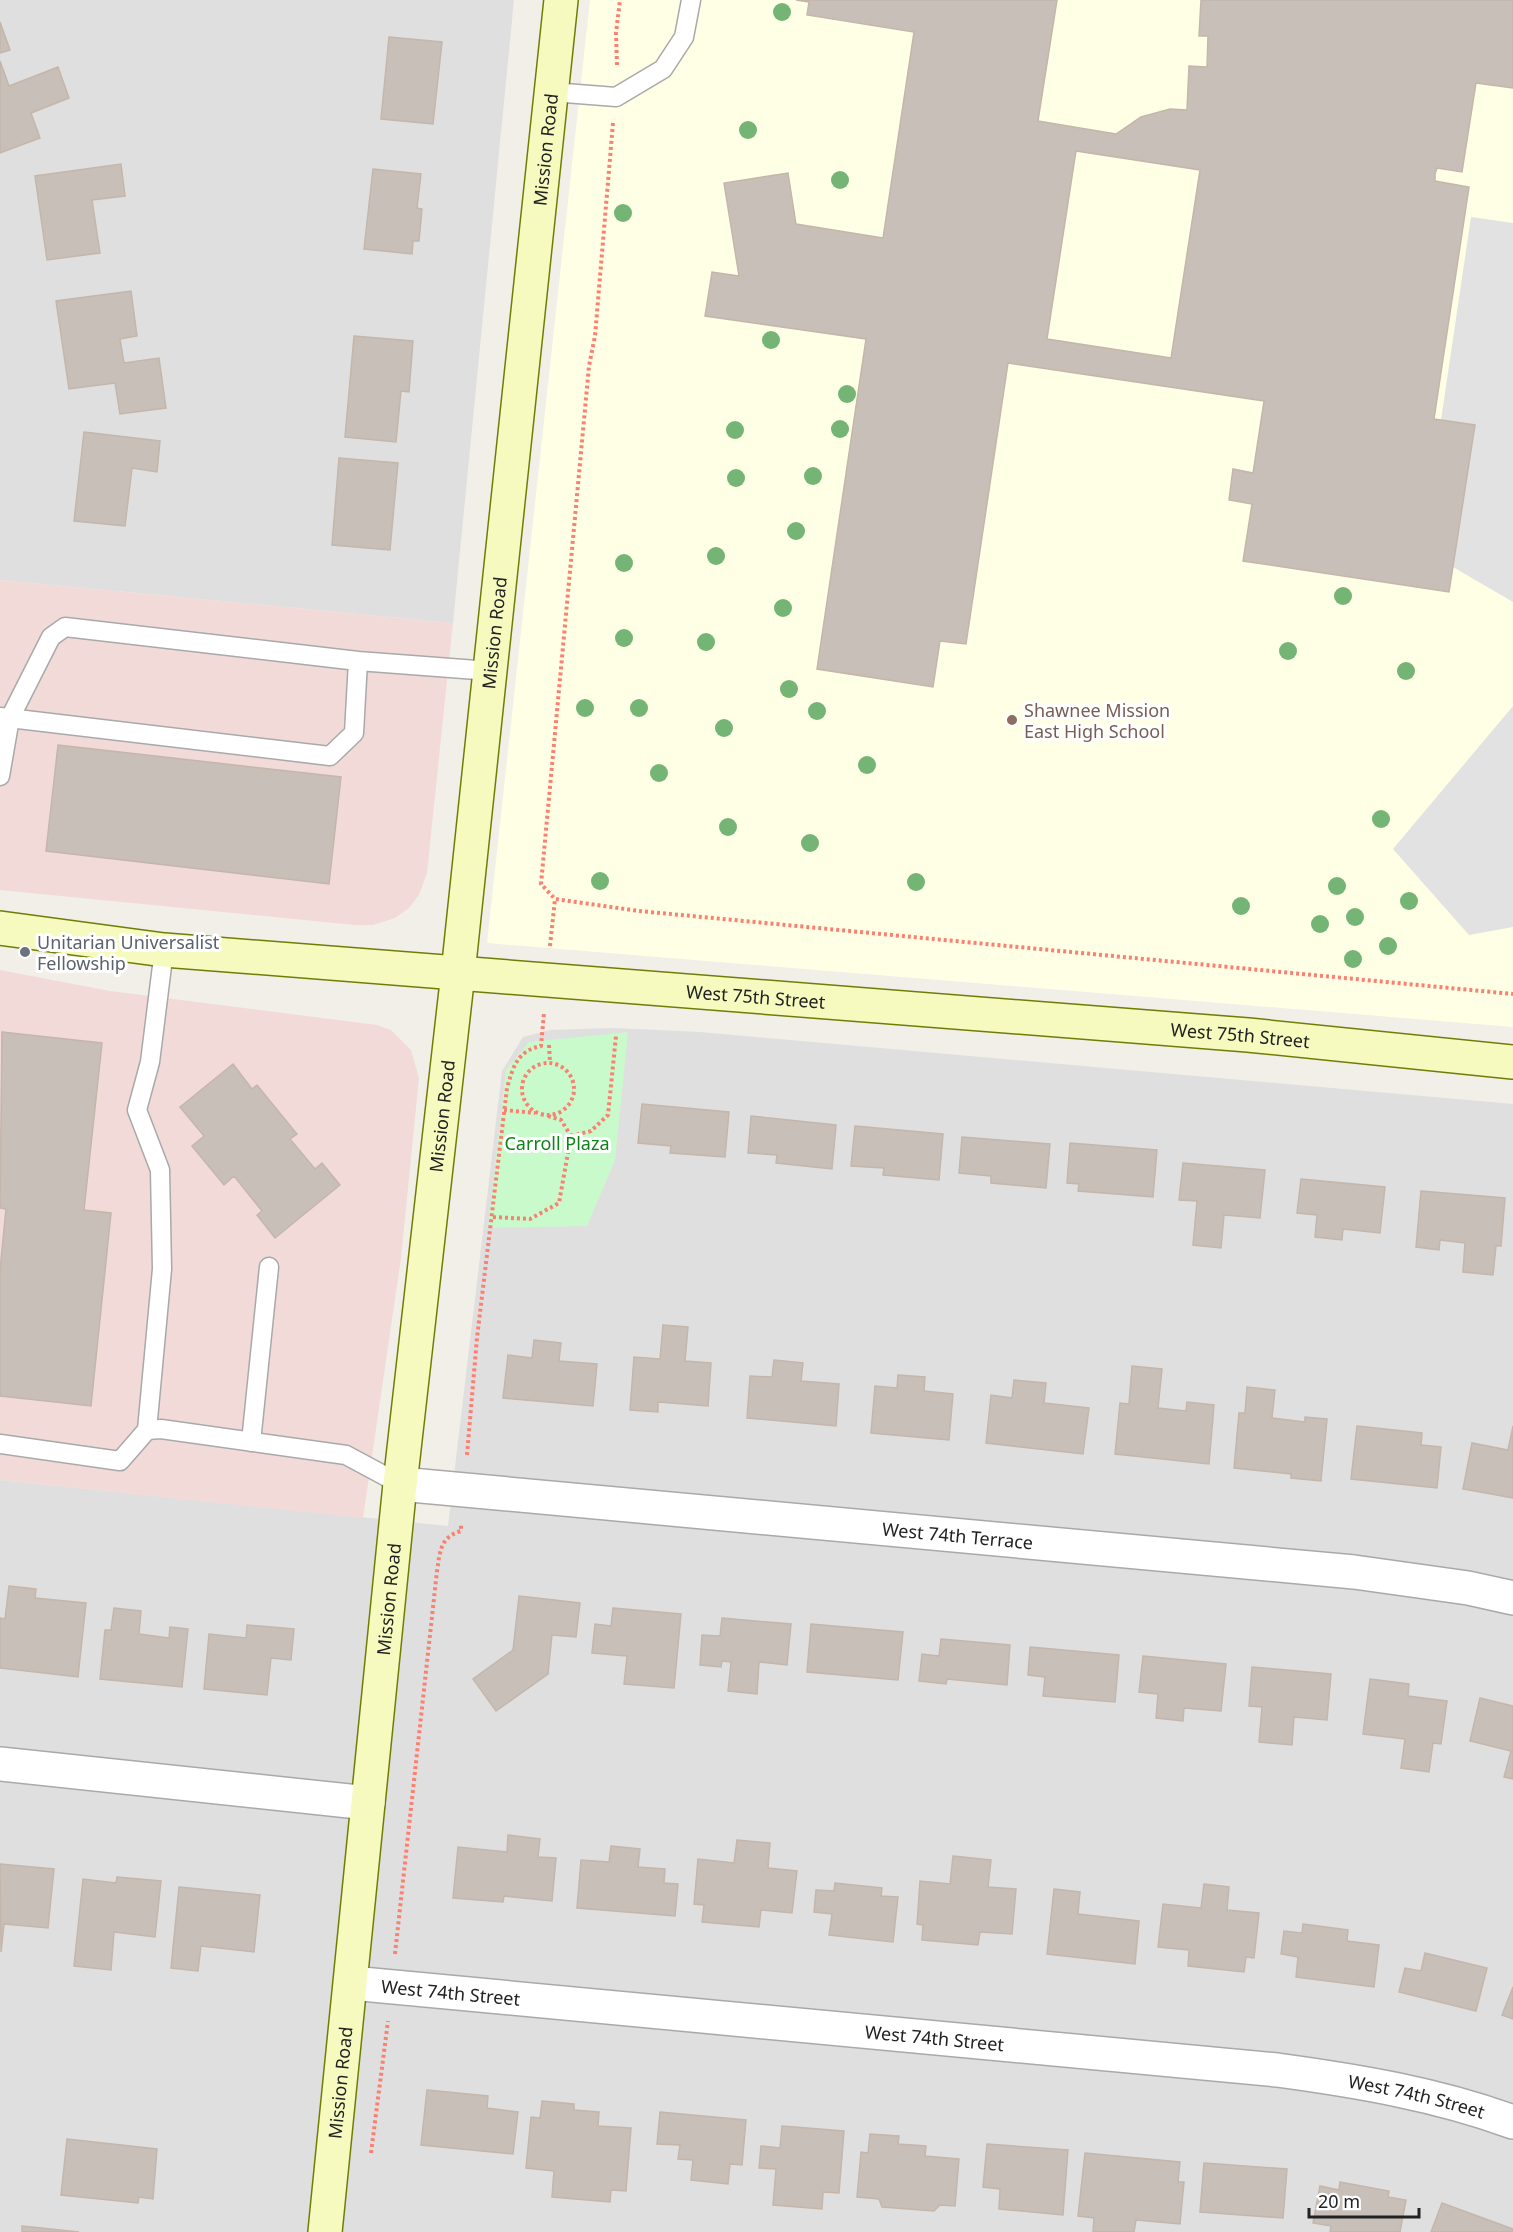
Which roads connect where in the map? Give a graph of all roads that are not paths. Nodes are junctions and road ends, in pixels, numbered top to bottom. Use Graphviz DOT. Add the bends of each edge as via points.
graph roads {
  1 [pos="561,0"];
  2 [pos="691,0"];
  3 [pos="552,92"];
  4 [pos="358,661"];
  5 [pos="490,671"];
  6 [pos="5,717"];
  7 [pos="0,776"];
  8 [pos="0,928"];
  9 [pos="164,950"];
  10 [pos="458,973"];
  11 [pos="1513,1062"];
  12 [pos="269,1267"];
  13 [pos="147,1430"];
  14 [pos="251,1442"];
  15 [pos="0,1444"];
  16 [pos="400,1484"];
  17 [pos="1513,1598"];
  18 [pos="0,1764"];
  19 [pos="368,1803"];
  20 [pos="351,1983"];
  21 [pos="1513,2122"];
  22 [pos="325,2232"];
  1 -- 3 [label="main road, Mission Road"];
  2 -- 3 [label="lane" via="684,37 663,69 616,97"];
  3 -- 5 [label="main road, Mission Road"];
  4 -- 5 [label="lane"];
  4 -- 6 [label="lane" via="65,627 51,637"];
  4 -- 6 [label="lane" via="354,733 330,756"];
  5 -- 10 [label="main road, Mission Road"];
  6 -- 7 [label="lane"];
  8 -- 9 [label="main road, West 75th Street"];
  9 -- 10 [label="main road, West 75th Street"];
  9 -- 13 [label="lane" via="150,1062 137,1110 160,1170 162,1269"];
  10 -- 11 [label="main road, West 75th Street" via="1248,1035"];
  10 -- 16 [label="main road, Mission Road"];
  12 -- 14 [label="lane"];
  13 -- 14 [label="lane"];
  13 -- 15 [label="lane" via="120,1461"];
  14 -- 16 [label="lane" via="346,1455"];
  16 -- 17 [label="street, West 74th Terrace" via="1354,1572"];
  16 -- 19 [label="main road, Mission Road"];
  18 -- 19 [label="street"];
  19 -- 20 [label="main road, Mission Road"];
  20 -- 21 [label="street, West 74th Street" via="1277,2070 1381,2084"];
  20 -- 22 [label="main road, Mission Road"];
}
